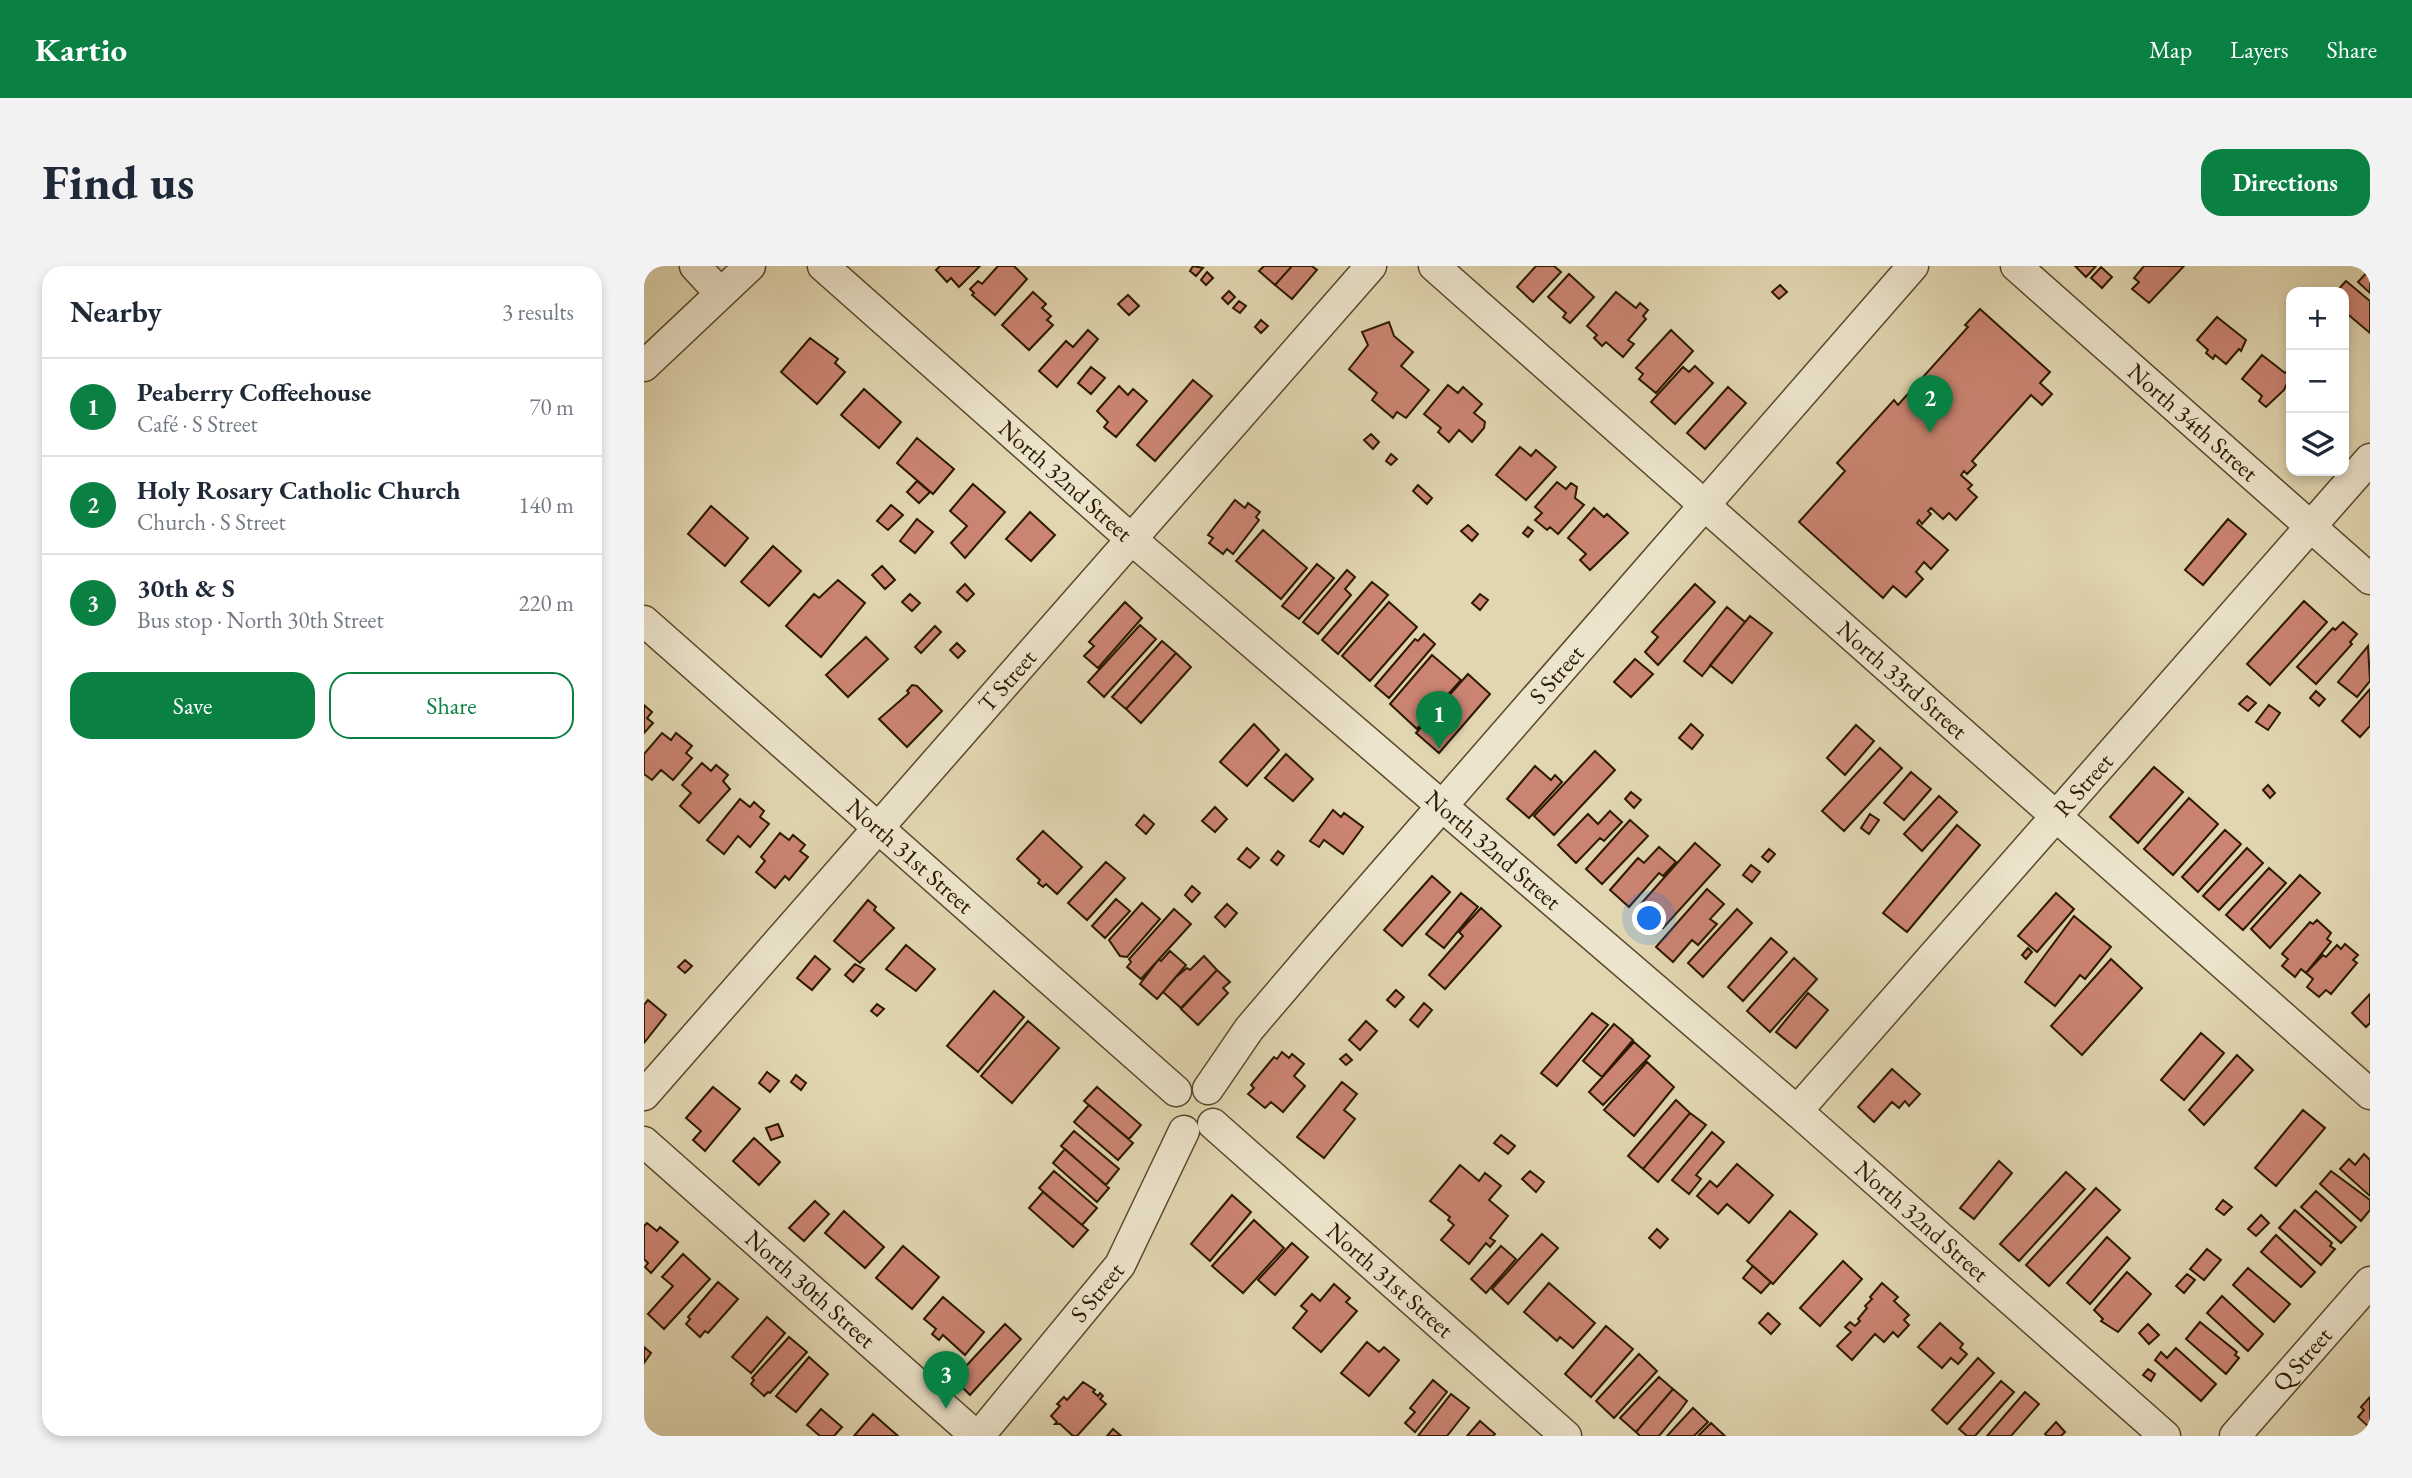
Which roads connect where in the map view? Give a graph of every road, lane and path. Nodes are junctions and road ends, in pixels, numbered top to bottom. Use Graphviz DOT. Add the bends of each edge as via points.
graph roads {
  1 [pos="695,266"];
  2 [pos="750,266"];
  3 [pos="822,266"];
  4 [pos="1371,266"];
  5 [pos="1434,266"];
  6 [pos="1913,266"];
  7 [pos="2016,266"];
  8 [pos="720,293"];
  9 [pos="644,366"];
  10 [pos="2370,459"];
  11 [pos="1704,506"];
  12 [pos="2311,526"];
  13 [pos="1130,538"];
  14 [pos="2370,579"];
  15 [pos="644,621"];
  16 [pos="1440,807"];
  17 [pos="2056,817"];
  18 [pos="878,828"];
  19 [pos="1208,1089"];
  20 [pos="1177,1091"];
  21 [pos="2370,1094"];
  22 [pos="644,1095"];
  23 [pos="1797,1111"];
  24 [pos="1213,1124"];
  25 [pos="1184,1131"];
  26 [pos="644,1142"];
  27 [pos="2370,1282"];
  28 [pos="977,1436"];
  29 [pos="1566,1436"];
  30 [pos="2165,1436"];
  31 [pos="2235,1436"];
  1 -- 8 [label="street"];
  2 -- 8 [label="street"];
  3 -- 13 [label="street, North 32nd Street"];
  4 -- 13 [label="street, T Street"];
  5 -- 11 [label="street, North 33rd Street"];
  6 -- 11 [label="street, S Street"];
  7 -- 12 [label="street, North 34th Street"];
  8 -- 9 [label="street"];
  10 -- 12 [label="street, R Street"];
  11 -- 16 [label="street, S Street"];
  11 -- 17 [label="street, North 33rd Street"];
  12 -- 14 [label="street, North 34th Street"];
  12 -- 17 [label="street, R Street"];
  13 -- 16 [label="street, North 32nd Street"];
  13 -- 18 [label="street, T Street"];
  15 -- 18 [label="street, North 31st Street"];
  16 -- 19 [label="street, S Street" via="1249,1029"];
  16 -- 23 [label="street, North 32nd Street"];
  17 -- 21 [label="street, North 33rd Street"];
  17 -- 23 [label="street, R Street"];
  18 -- 20 [label="street, North 31st Street"];
  18 -- 22 [label="street, T Street"];
  19 -- 20 [label="street" via="1195,1084"];
  19 -- 24 [label="street" via="1218,1109"];
  20 -- 25 [label="street" via="1169,1113"];
  23 -- 30 [label="street, North 32nd Street"];
  24 -- 25 [label="street" via="1200,1132"];
  24 -- 29 [label="street, North 31st Street"];
  25 -- 28 [label="street, S Street" via="1120,1265"];
  26 -- 28 [label="street, North 30th Street"];
  27 -- 31 [label="street, Q Street"];
}
